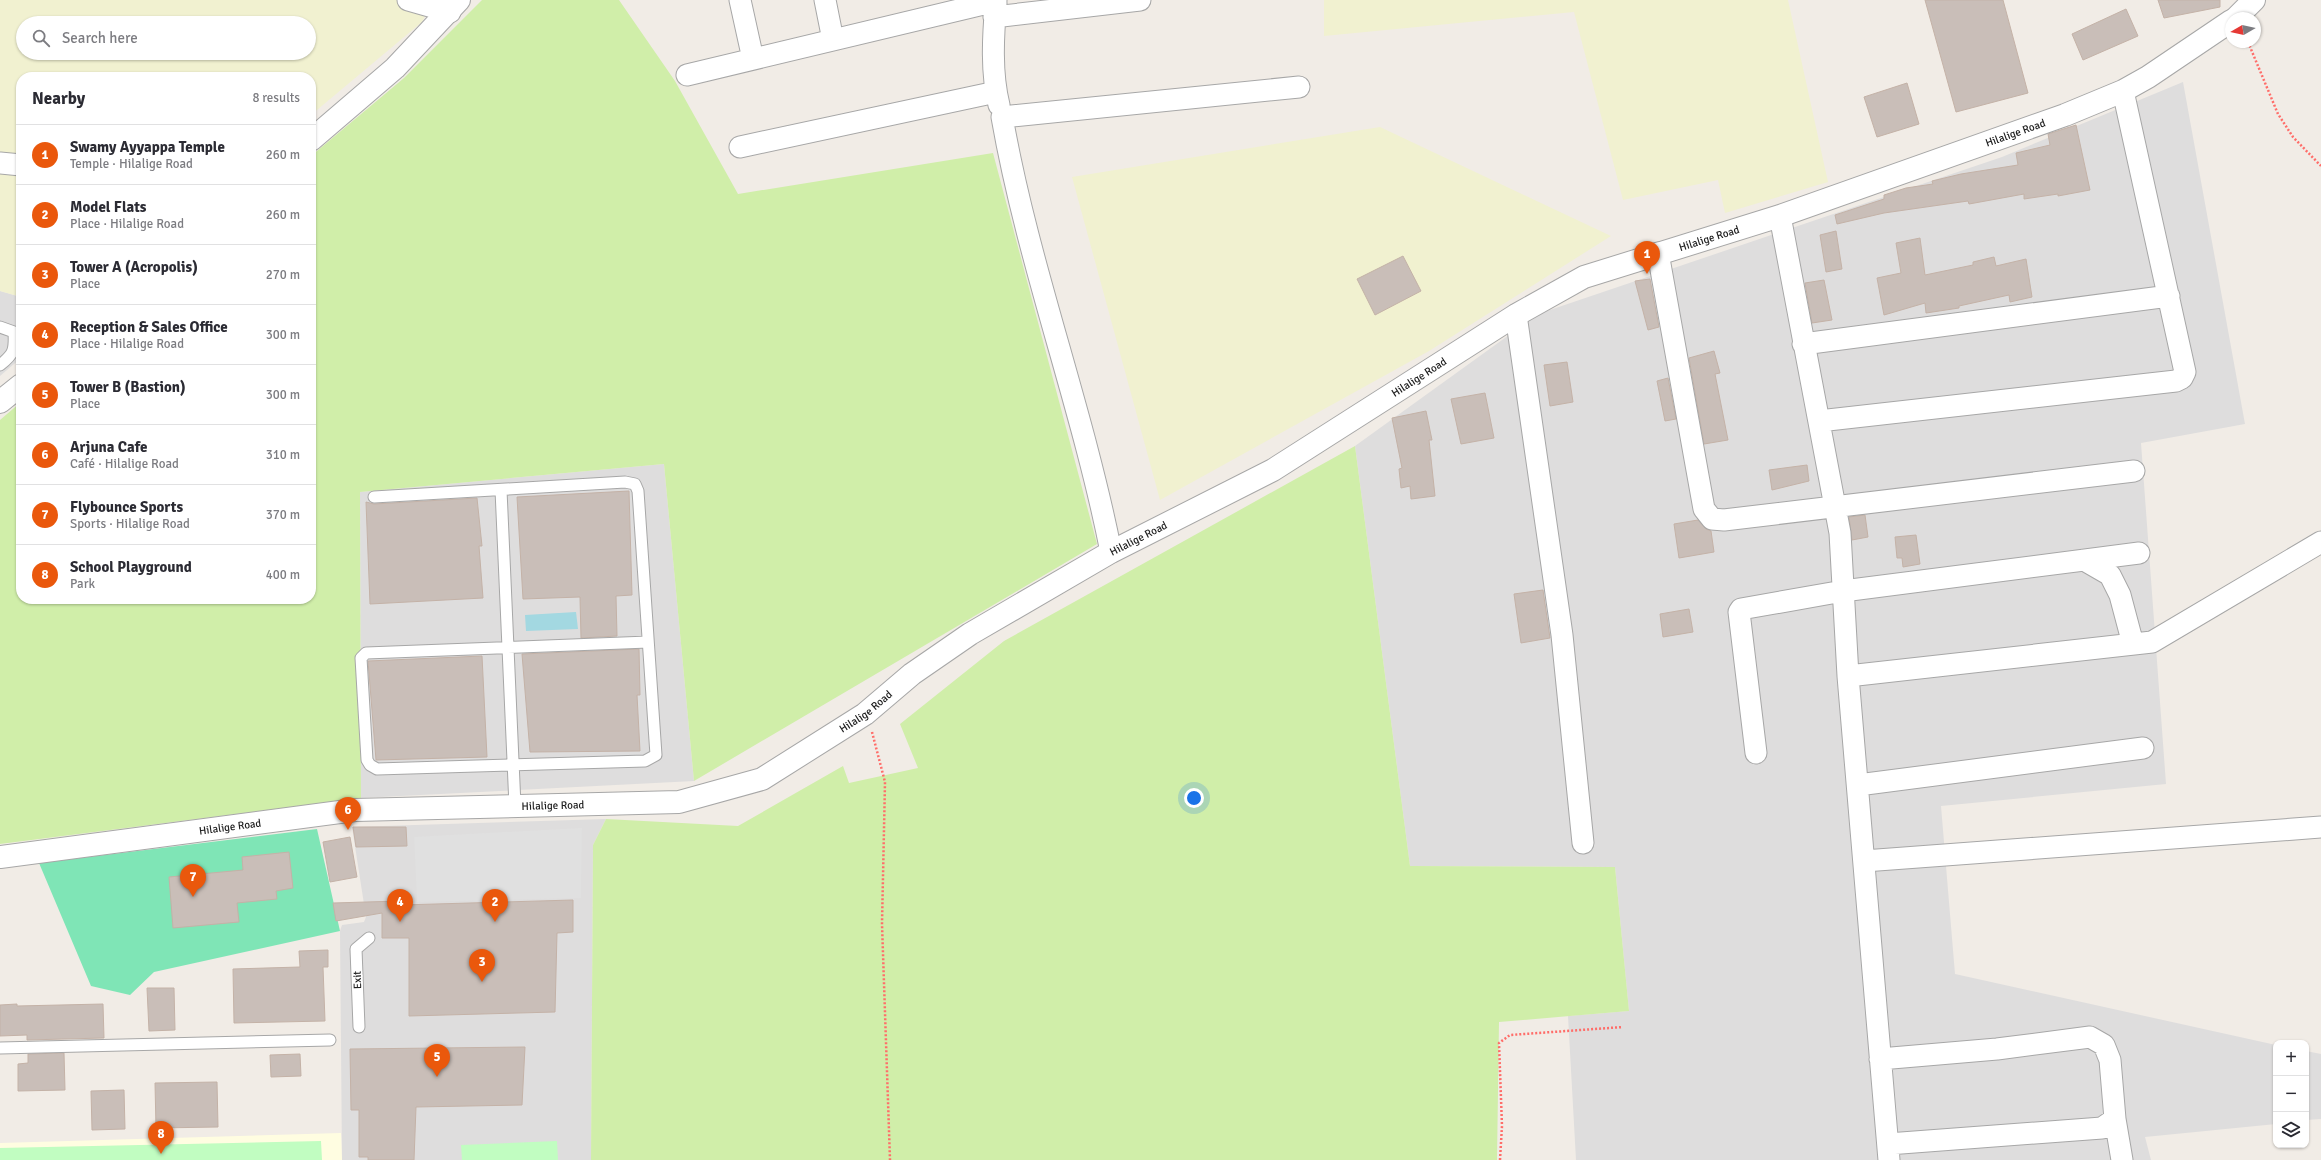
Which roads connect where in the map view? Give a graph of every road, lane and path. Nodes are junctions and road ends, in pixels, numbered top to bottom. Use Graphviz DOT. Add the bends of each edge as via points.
graph roads {
  1 [pos="408,0"];
  2 [pos="740,0"];
  3 [pos="825,0"];
  4 [pos="1140,0"];
  5 [pos="2254,0"];
  6 [pos="454,6"];
  7 [pos="995,6"];
  8 [pos="2242,12"];
  9 [pos="2225,25"];
  10 [pos="833,40"];
  11 [pos="2250,48"];
  12 [pos="753,59"];
  13 [pos="687,75"];
  14 [pos="1299,87"];
  15 [pos="2123,91"];
  16 [pos="996,92"];
  17 [pos="1002,118"];
  18 [pos="316,136"];
  19 [pos="740,148"];
  20 [pos="0,163"];
  21 [pos="16,165"];
  22 [pos="2321,166"];
  23 [pos="1780,216"];
  24 [pos="1658,253"];
  25 [pos="2169,296"];
  26 [pos="1516,315"];
  27 [pos="0,327"];
  28 [pos="1803,344"];
  29 [pos="0,365"];
  30 [pos="16,389"];
  31 [pos="0,402"];
  32 [pos="1818,421"];
  33 [pos="2134,471"];
  34 [pos="501,490"];
  35 [pos="374,497"];
  36 [pos="1835,506"];
  37 [pos="2321,542"];
  38 [pos="1111,552"];
  39 [pos="2139,553"];
  40 [pos="2084,560"];
  41 [pos="1843,591"];
  42 [pos="648,642"];
  43 [pos="2133,644"];
  44 [pos="508,646"];
  45 [pos="1848,676"];
  46 [pos="865,714"];
  47 [pos="2143,748"];
  48 [pos="1756,753"];
  49 [pos="513,765"];
  50 [pos="1858,785"];
  51 [pos="515,806"];
  52 [pos="2321,827"];
  53 [pos="1584,843"];
  54 [pos="0,857"];
  55 [pos="1864,861"];
  56 [pos="369,938"];
  57 [pos="1623,1027"];
  58 [pos="359,1028"];
  59 [pos="330,1040"];
  60 [pos="0,1048"];
  61 [pos="1880,1059"];
  62 [pos="2115,1119"];
  63 [pos="1889,1152"];
  64 [pos="890,1160"];
  65 [pos="1500,1160"];
  66 [pos="2122,1160"];
  1 -- 6 [label="street"];
  2 -- 12 [label="street"];
  3 -- 10 [label="street"];
  4 -- 7 [label="street"];
  5 -- 8 [label="street"];
  6 -- 18 [label="street" via="395,68"];
  7 -- 10 [label="street"];
  7 -- 16 [label="street"];
  9 -- 15 [label="street, Hilalige Road"];
  10 -- 12 [label="street"];
  11 -- 22 [label="path" via="2278,114 2293,136"];
  12 -- 13 [label="street"];
  14 -- 17 [label="street"];
  15 -- 23 [label="street, Hilalige Road" via="2065,115"];
  15 -- 25 [label="street"];
  16 -- 17 [label="street"];
  16 -- 19 [label="street"];
  17 -- 38 [label="street" via="1013,180 1100,498"];
  20 -- 21 [label="street"];
  23 -- 24 [label="street, Hilalige Road"];
  23 -- 28 [label="street"];
  24 -- 26 [label="street, Hilalige Road" via="1584,277"];
  24 -- 36 [label="street" via="1704,509 1712,519 1724,520"];
  25 -- 28 [label="street"];
  25 -- 32 [label="street" via="2185,372 2182,378 2176,381"];
  26 -- 38 [label="street, Hilalige Road" via="1273,470"];
  26 -- 53 [label="street" via="1562,635"];
  27 -- 29 [label="lane" via="14,332 11,356"];
  28 -- 32 [label="street"];
  30 -- 31 [label="street"];
  32 -- 36 [label="street"];
  33 -- 36 [label="street"];
  34 -- 35 [label="lane"];
  34 -- 42 [label="lane" via="625,482 635,484 638,491"];
  34 -- 44 [label="lane"];
  36 -- 41 [label="street" via="1840,533"];
  37 -- 43 [label="street" via="2152,642"];
  38 -- 46 [label="street, Hilalige Road" via="970,634 912,674"];
  39 -- 40 [label="street"];
  40 -- 41 [label="street"];
  40 -- 43 [label="street" via="2110,574 2120,595"];
  41 -- 45 [label="street"];
  41 -- 48 [label="street" via="1746,606 1739,612"];
  42 -- 44 [label="lane"];
  42 -- 49 [label="lane" via="656,755 652,759"];
  43 -- 45 [label="street"];
  44 -- 49 [label="lane"];
  44 -- 49 [label="lane" via="366,653 361,658 367,760 370,765 377,769"];
  45 -- 50 [label="street"];
  46 -- 51 [label="street, Hilalige Road" via="762,778 679,802"];
  46 -- 64 [label="path" via="885,782 882,924"];
  47 -- 50 [label="street"];
  49 -- 51 [label="lane"];
  50 -- 55 [label="street"];
  51 -- 54 [label="street, Hilalige Road" via="355,810"];
  52 -- 55 [label="street"];
  55 -- 61 [label="street"];
  56 -- 58 [label="lane, Exit" via="356,949"];
  57 -- 65 [label="path" via="1510,1035 1499,1043 1502,1126"];
  59 -- 60 [label="lane"];
  61 -- 62 [label="street" via="1997,1049 2090,1037 2104,1046 2110,1060"];
  61 -- 63 [label="street"];
  62 -- 63 [label="street" via="2102,1128"];
  62 -- 66 [label="street"];
}
